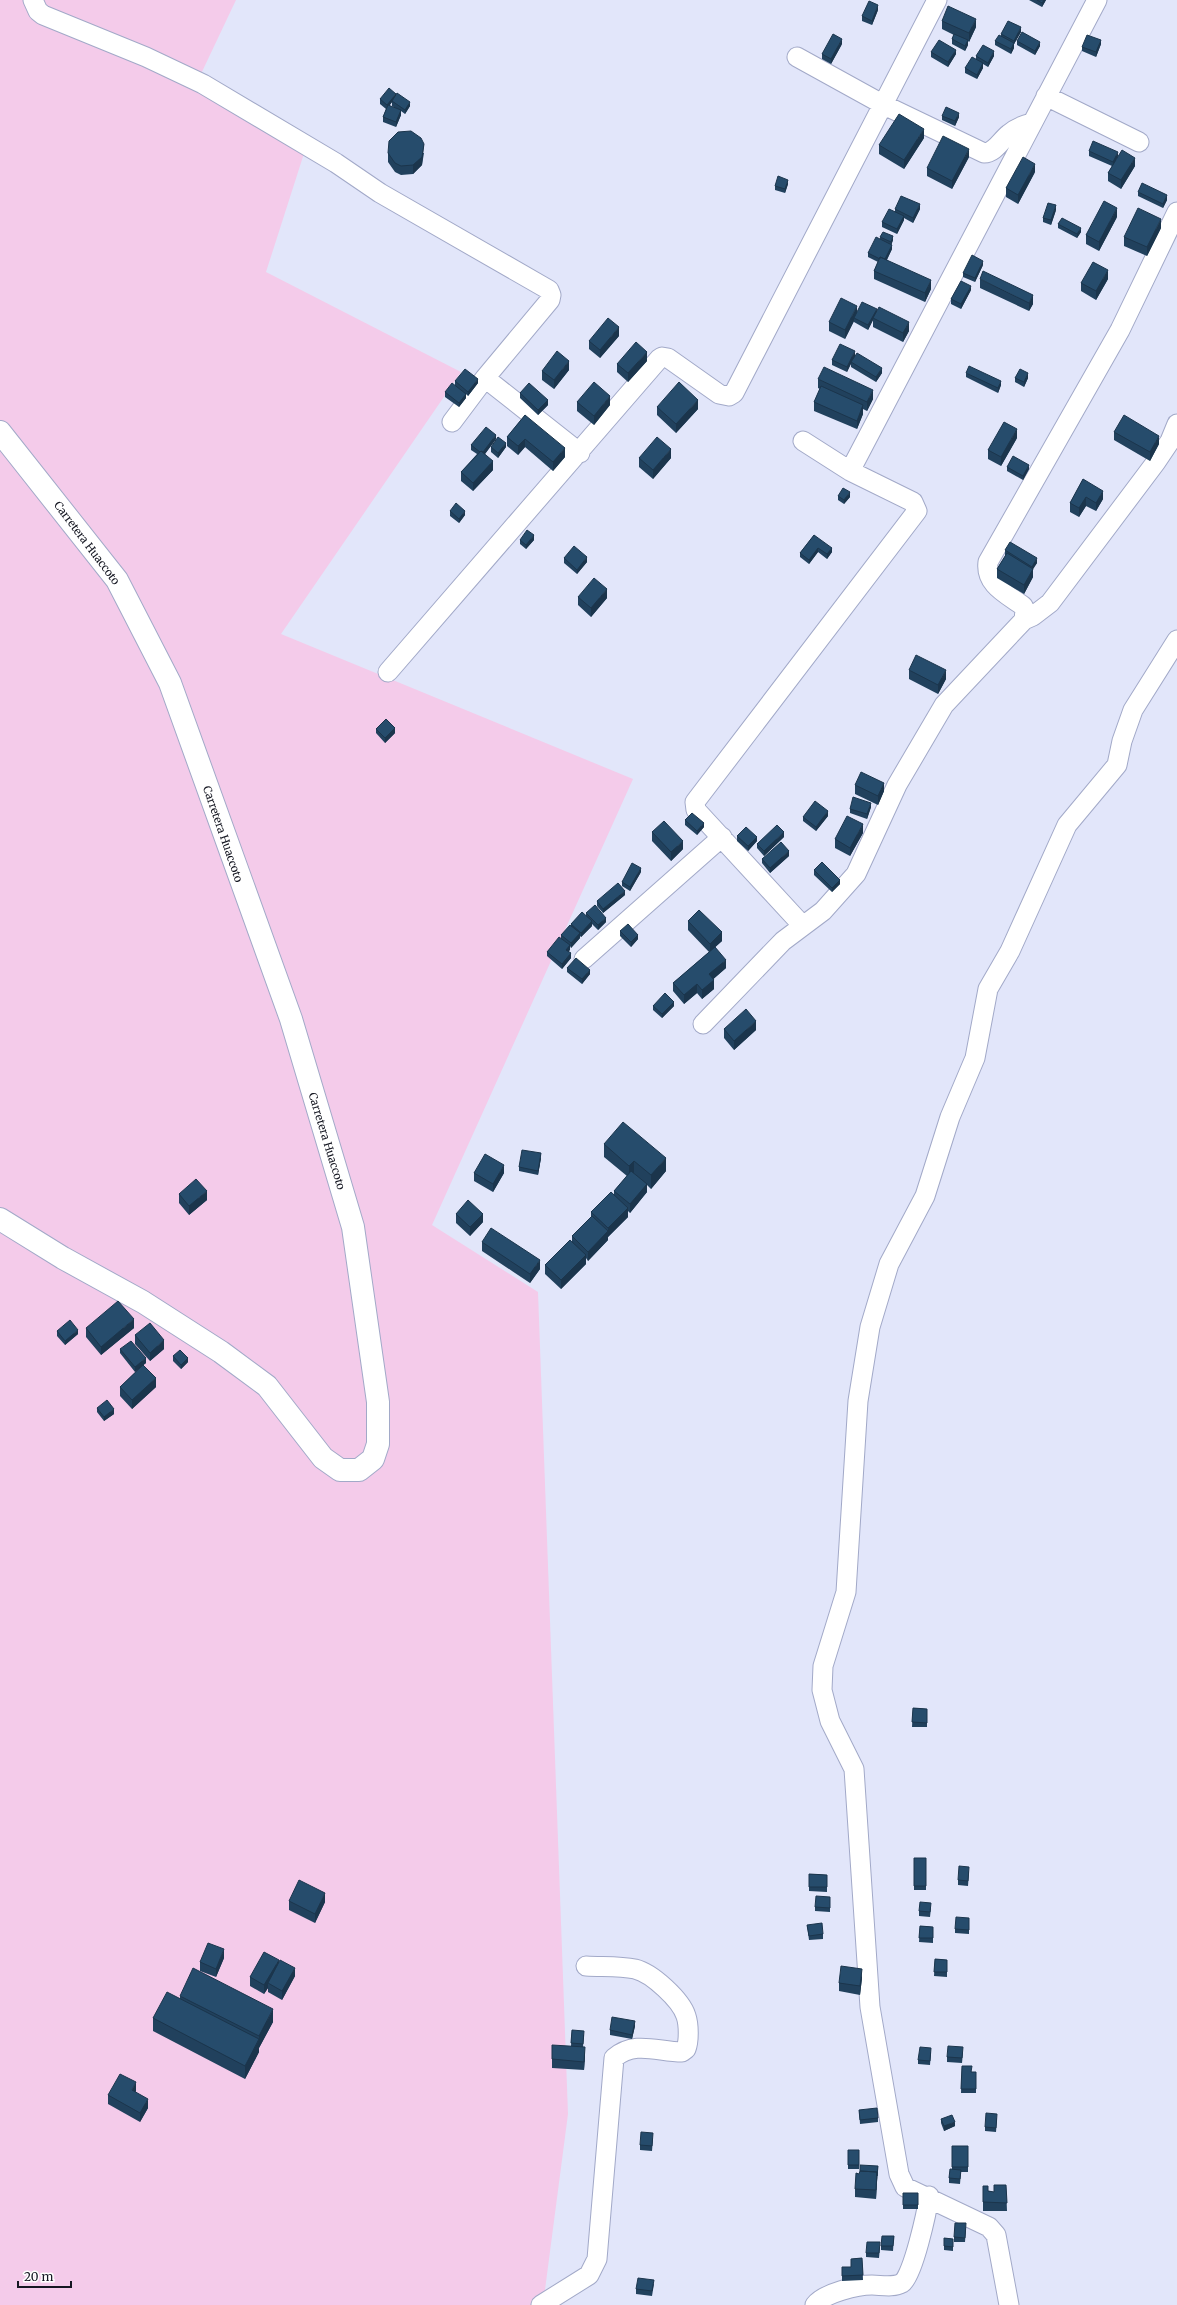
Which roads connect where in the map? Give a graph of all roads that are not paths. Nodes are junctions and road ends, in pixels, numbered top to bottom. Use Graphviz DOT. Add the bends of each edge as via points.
graph roads {
  1 [pos="33,0"];
  2 [pos="937,0"];
  3 [pos="1097,0"];
  4 [pos="797,57"];
  5 [pos="1046,96"];
  6 [pos="884,105"];
  7 [pos="1032,123"];
  8 [pos="1139,142"];
  9 [pos="1177,212"];
  10 [pos="485,378"];
  11 [pos="452,422"];
  12 [pos="1177,424"];
  13 [pos="0,432"];
  14 [pos="803,441"];
  15 [pos="580,453"];
  16 [pos="850,471"];
  17 [pos="1024,620"];
  18 [pos="1177,640"];
  19 [pos="388,672"];
  20 [pos="722,837"];
  21 [pos="803,926"];
  22 [pos="584,959"];
  23 [pos="703,1024"];
  24 [pos="0,1219"];
  25 [pos="586,1966"];
  26 [pos="929,2196"];
  27 [pos="541,2305"];
  28 [pos="816,2305"];
  29 [pos="1009,2305"];
  1 -- 10 [label="street" via="38,12 43,15 146,57 203,84 336,163 380,193 549,290 550,300"];
  2 -- 6 [label="street"];
  3 -- 5 [label="street"];
  4 -- 6 [label="street"];
  5 -- 7 [label="street"];
  5 -- 8 [label="street"];
  6 -- 7 [label="street" via="984,153 993,150 1009,133"];
  6 -- 15 [label="street" via="734,393 729,396 719,394 668,358 662,357"];
  7 -- 16 [label="street"];
  9 -- 17 [label="street" via="1120,330 988,562 987,572 992,582 1023,606"];
  10 -- 11 [label="street"];
  10 -- 15 [label="street"];
  12 -- 17 [label="street" via="1170,441 1156,462 1050,603"];
  13 -- 24 [label="street, Carretera Huaccoto" via="117,580 173,690 291,1019 353,1227 378,1402 378,1444 373,1459 359,1470 340,1470 323,1458 288,1410 261,1381 143,1302 63,1258"];
  14 -- 16 [label="street"];
  15 -- 19 [label="street"];
  16 -- 20 [label="street" via="913,502 917,511 696,802 696,810"];
  17 -- 21 [label="street" via="944,705 897,785 856,874 824,911"];
  18 -- 26 [label="street" via="1133,710 1117,765 1067,825 1010,951 988,989 975,1058 950,1117 925,1196 889,1264 868,1335 858,1401 846,1592 823,1666 822,1690 830,1721 854,1769 870,2007 899,2174 905,2187"];
  20 -- 21 [label="street"];
  20 -- 22 [label="street"];
  21 -- 23 [label="street" via="783,941"];
  25 -- 27 [label="street" via="636,1970 657,1980 686,2015 688,2043 686,2050 682,2052 635,2047 624,2050 614,2058 596,2259 589,2275"];
  26 -- 28 [label="street" via="927,2214 911,2271 902,2282 889,2286 858,2286 832,2294"];
  26 -- 29 [label="street" via="989,2227 996,2235"];
}
